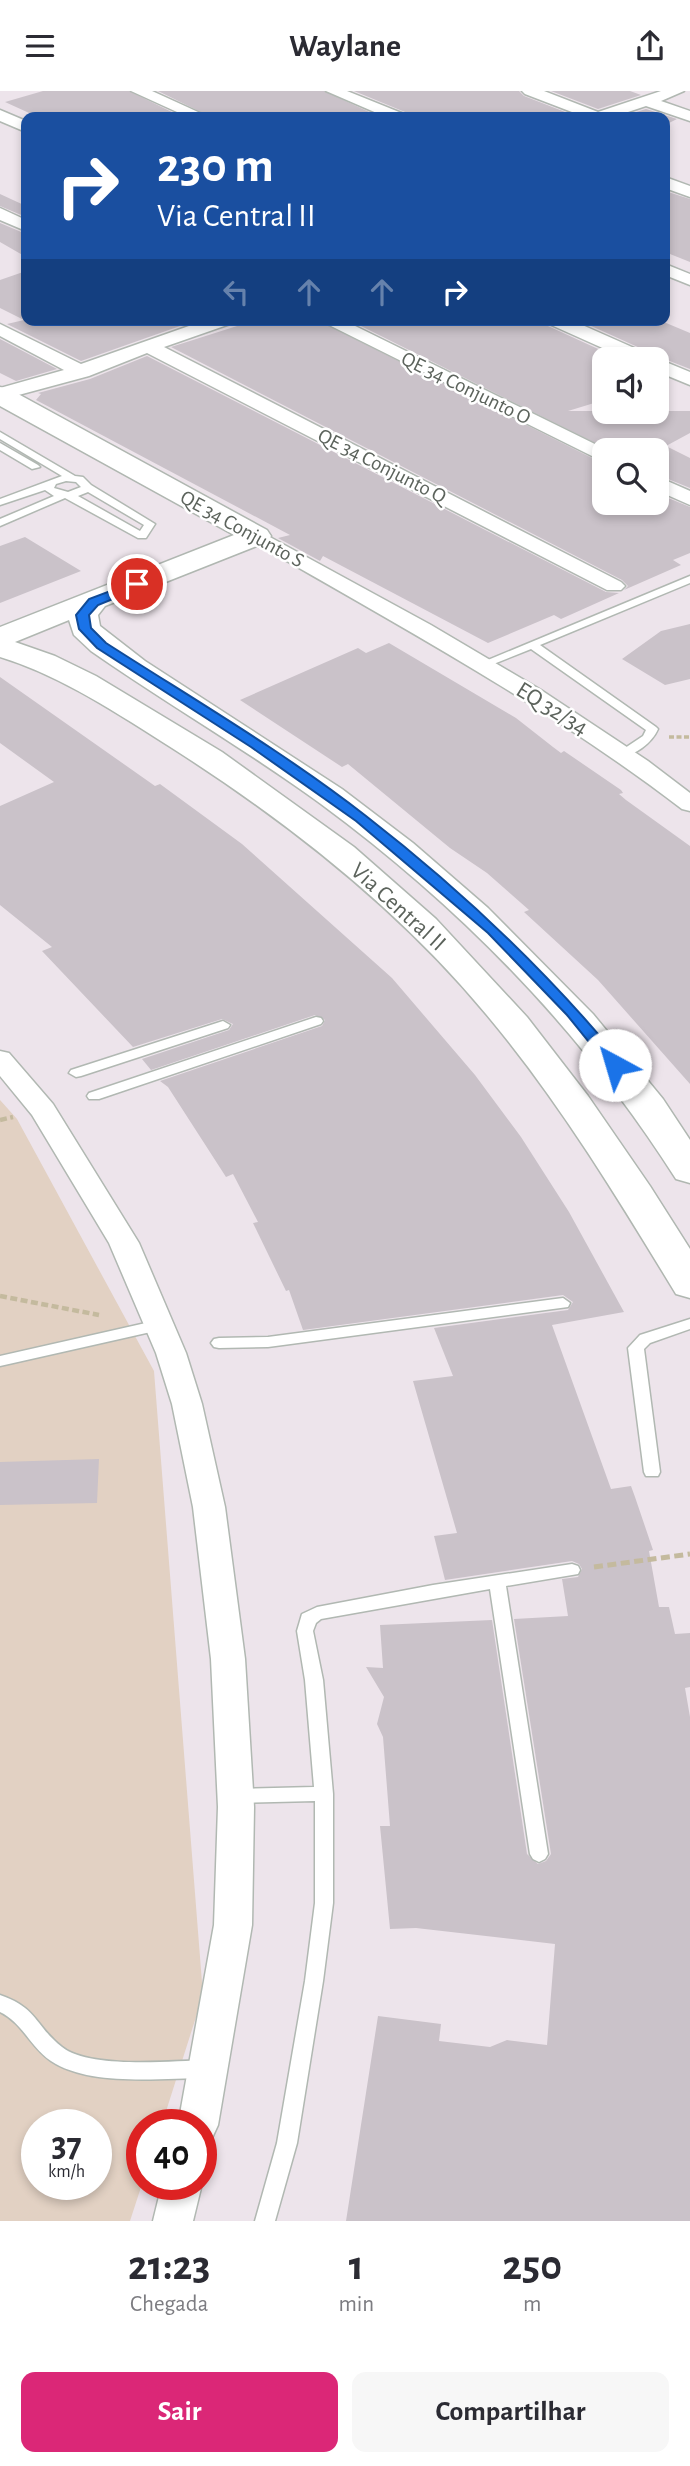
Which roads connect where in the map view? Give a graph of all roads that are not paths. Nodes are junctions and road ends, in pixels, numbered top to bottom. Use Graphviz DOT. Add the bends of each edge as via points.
graph roads {
  1 [pos="139,91"];
  2 [pos="334,91"];
  3 [pos="530,91"];
  4 [pos="676,91"];
  5 [pos="647,101"];
  6 [pos="189,112"];
  7 [pos="386,112"];
  8 [pos="585,112"];
  9 [pos="613,112"];
  10 [pos="0,115"];
  11 [pos="690,116"];
  12 [pos="21,125"];
  13 [pos="670,184"];
  14 [pos="690,192"];
  15 [pos="0,213"];
  16 [pos="21,224"];
  17 [pos="670,271"];
  18 [pos="690,280"];
  19 [pos="206,326"];
  20 [pos="340,326"];
  21 [pos="569,326"];
  22 [pos="0,329"];
  23 [pos="149,347"];
  24 [pos="616,347"];
  25 [pos="669,370"];
  26 [pos="82,372"];
  27 [pos="690,379"];
  28 [pos="0,394"];
  29 [pos="0,435"];
  30 [pos="0,446"];
  31 [pos="592,450"];
  32 [pos="72,478"];
  33 [pos="53,482"];
  34 [pos="87,487"];
  35 [pos="669,488"];
  36 [pos="67,495"];
  37 [pos="690,499"];
  38 [pos="0,502"];
  39 [pos="0,523"];
  40 [pos="257,536"];
  41 [pos="690,579"];
  42 [pos="614,586"];
  43 [pos="93,602"];
  44 [pos="0,637"];
  45 [pos="533,645"];
  46 [pos="0,647"];
  47 [pos="482,665"];
  48 [pos="622,754"];
  49 [pos="690,804"];
  50 [pos="493,930"];
  51 [pos="444,947"];
  52 [pos="316,1021"];
  53 [pos="223,1025"];
  54 [pos="0,1059"];
  55 [pos="76,1073"];
  56 [pos="94,1095"];
  57 [pos="690,1170"];
  58 [pos="690,1283"];
  59 [pos="564,1303"];
  60 [pos="156,1315"];
  61 [pos="690,1324"];
  62 [pos="219,1343"];
  63 [pos="0,1361"];
  64 [pos="652,1472"];
  65 [pos="572,1570"];
  66 [pos="497,1582"];
  67 [pos="324,1794"];
  68 [pos="236,1796"];
  69 [pos="540,1854"];
  70 [pos="0,2003"];
  71 [pos="208,2069"];
  72 [pos="201,2109"];
  73 [pos="179,2200"];
  74 [pos="173,2221"];
  75 [pos="265,2221"];
  1 -- 6 [label="street"];
  2 -- 7 [label="street"];
  3 -- 8 [label="street"];
  4 -- 5 [label="street"];
  5 -- 9 [label="street"];
  5 -- 11 [label="street"];
  10 -- 12 [label="street"];
  13 -- 14 [label="street"];
  15 -- 16 [label="street"];
  17 -- 18 [label="street"];
  19 -- 23 [label="street"];
  20 -- 31 [label="street, QE 34 Conjunto O"];
  21 -- 24 [label="street"];
  22 -- 26 [label="street"];
  23 -- 26 [label="street"];
  23 -- 42 [label="street, QE 34 Conjunto Q"];
  25 -- 27 [label="street"];
  26 -- 28 [label="street"];
  28 -- 40 [label="street, QE 34 Conjunto S"];
  29 -- 32 [label="lane"];
  30 -- 33 [label="lane"];
  32 -- 33 [label="lane"];
  32 -- 34 [label="lane"];
  33 -- 36 [label="lane" via="52,492"];
  33 -- 38 [label="lane"];
  34 -- 36 [label="lane"];
  34 -- 36 [label="lane" via="150,524 142,536"];
  35 -- 37 [label="street"];
  36 -- 39 [label="lane"];
  40 -- 43 [label="street"];
  40 -- 47 [label="street, QE 34 Conjunto S"];
  41 -- 45 [label="lane"];
  43 -- 44 [label="street"];
  43 -- 50 [label="street, Via Central II" via="83,615 85,629 102,645 256,744 360,818"];
  45 -- 47 [label="lane"];
  45 -- 48 [label="lane" via="652,729 648,738"];
  46 -- 51 [label="street, Via Central II" via="56,665 198,750 367,876"];
  47 -- 48 [label="street, EQ 32/34"];
  48 -- 49 [label="street, EQ 32/34"];
  50 -- 51 [label="street"];
  50 -- 57 [label="street, Via Central II" via="572,1012 644,1100"];
  51 -- 58 [label="street, Via Central II" via="571,1098"];
  52 -- 56 [label="lane"];
  53 -- 55 [label="lane"];
  54 -- 60 [label="street" via="43,1110 72,1156 124,1243"];
  59 -- 62 [label="lane" via="268,1342"];
  60 -- 63 [label="lane"];
  60 -- 68 [label="street" via="187,1404 209,1507 228,1659"];
  61 -- 64 [label="lane" via="645,1339 636,1347"];
  65 -- 66 [label="lane"];
  66 -- 67 [label="lane" via="317,1613 308,1619 305,1631"];
  66 -- 69 [label="lane"];
  67 -- 68 [label="lane"];
  67 -- 75 [label="lane" via="324,1903 314,1981 287,2143"];
  68 -- 71 [label="street" via="233,1925"];
  70 -- 71 [label="lane" via="31,2022 56,2054 80,2066"];
  71 -- 72 [label="street"];
  73 -- 74 [label="street"];
}
